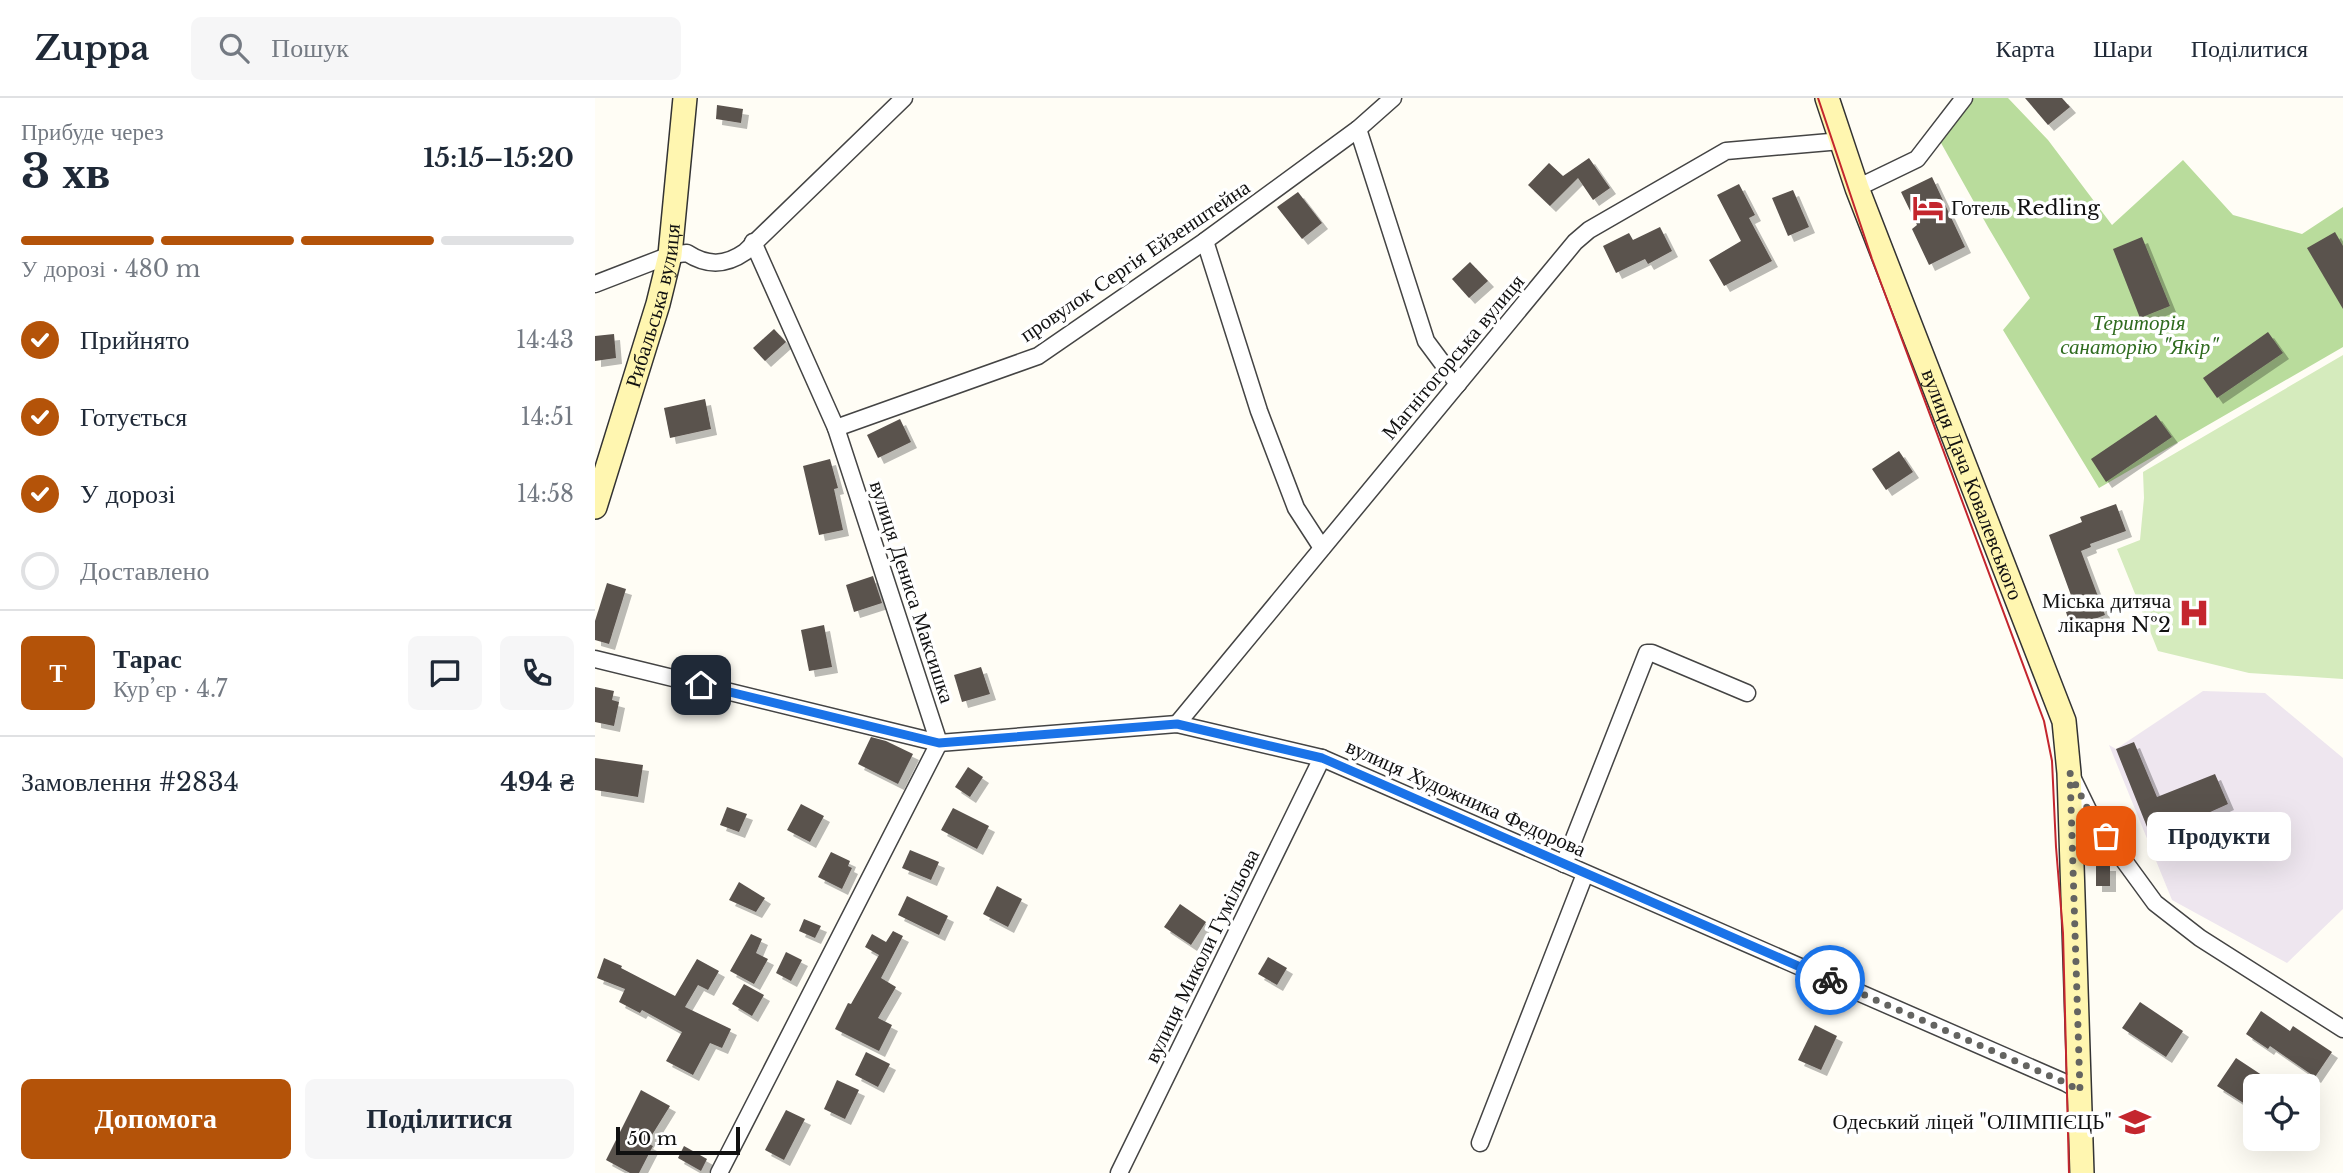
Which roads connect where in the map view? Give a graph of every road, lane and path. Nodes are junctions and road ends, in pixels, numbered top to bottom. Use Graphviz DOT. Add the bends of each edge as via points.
graph roads {
  1 [pos="685,98"];
  2 [pos="904,98"];
  3 [pos="1393,98"];
  4 [pos="1965,98"];
  5 [pos="1829,106"];
  6 [pos="1358,129"];
  7 [pos="1841,141"];
  8 [pos="1857,188"];
  9 [pos="1205,241"];
  10 [pos="753,242"];
  11 [pos="670,256"];
  12 [pos="595,284"];
  13 [pos="1458,384"];
  14 [pos="836,428"];
  15 [pos="595,507"];
  16 [pos="1322,548"];
  17 [pos="595,659"];
  18 [pos="1747,693"];
  19 [pos="1177,724"];
  20 [pos="939,743"];
  21 [pos="1322,758"];
  22 [pos="2070,773"];
  23 [pos="1564,864"];
  24 [pos="1585,874"];
  25 [pos="2343,1029"];
  26 [pos="2080,1091"];
  27 [pos="1480,1143"];
  28 [pos="719,1173"];
  29 [pos="1119,1173"];
  30 [pos="2082,1173"];
  1 -- 11 [label="street, Рибальська вулиця"];
  2 -- 10 [label="street"];
  3 -- 6 [label="street, провулок Сергія Ейзенштейна"];
  4 -- 8 [label="street" via="1917,159"];
  5 -- 7 [label="street, вулиця Дача Ковалевського"];
  6 -- 9 [label="street, провулок Сергія Ейзенштейна"];
  6 -- 13 [label="street" via="1426,341"];
  7 -- 8 [label="street, вулиця Дача Ковалевського"];
  7 -- 13 [label="street, Магнітогорська вулиця" via="1726,151 1589,230 1574,242"];
  8 -- 22 [label="street, вулиця Дача Ковалевського" via="2064,721"];
  9 -- 14 [label="street, провулок Сергія Ейзенштейна" via="1038,356"];
  9 -- 16 [label="street" via="1268,436 1296,508"];
  10 -- 11 [label="street" via="735,260 723,264 710,264 687,253"];
  10 -- 14 [label="street, вулиця Дениса Максишка"];
  11 -- 12 [label="street"];
  11 -- 15 [label="street, Рибальська вулиця"];
  13 -- 16 [label="street, Магнітогорська вулиця"];
  14 -- 20 [label="street, вулиця Дениса Максишка"];
  16 -- 19 [label="street, Магнітогорська вулиця"];
  17 -- 20 [label="street, вулиця Художника Федорова"];
  18 -- 23 [label="street" via="1647,653"];
  19 -- 20 [label="street, вулиця Художника Федорова"];
  19 -- 21 [label="street, вулиця Художника Федорова"];
  20 -- 28 [label="street"];
  21 -- 23 [label="street, вулиця Художника Федорова"];
  21 -- 29 [label="street, вулиця Миколи Гумільова"];
  22 -- 25 [label="street" via="2090,814 2155,903 2200,938"];
  22 -- 26 [label="street, вулиця Дача Ковалевського"];
  23 -- 24 [label="street, вулиця Художника Федорова"];
  24 -- 26 [label="street, вулиця Художника Федорова"];
  24 -- 27 [label="street"];
  26 -- 30 [label="street, вулиця Дача Ковалевського"];
}
